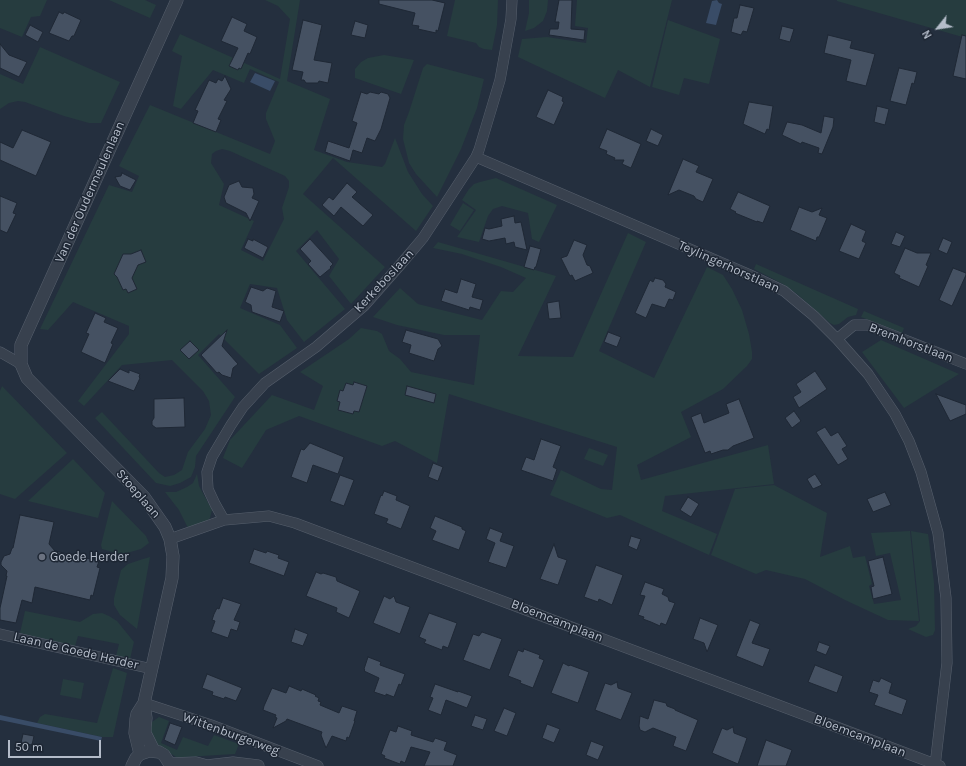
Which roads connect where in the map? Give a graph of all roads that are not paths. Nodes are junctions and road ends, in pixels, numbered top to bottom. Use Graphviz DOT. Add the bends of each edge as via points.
graph roads {
  1 [pos="177,0"];
  2 [pos="512,0"];
  3 [pos="476,157"];
  4 [pos="837,339"];
  5 [pos="0,352"];
  6 [pos="21,364"];
  7 [pos="966,364"];
  8 [pos="224,520"];
  9 [pos="170,539"];
  10 [pos="0,634"];
  11 [pos="152,669"];
  12 [pos="144,703"];
  13 [pos="154,751"];
  14 [pos="140,754"];
  15 [pos="171,765"];
  16 [pos="936,765"];
  17 [pos="132,766"];
  18 [pos="207,766"];
  19 [pos="258,766"];
  20 [pos="318,766"];
  1 -- 6 [label="street, Van der Oudermeulenlaan" via="21,345"];
  2 -- 3 [label="street, Kerkeboslaan" via="500,80"];
  3 -- 4 [label="street, Teylingerhorstlaan" via="741,270 784,291"];
  3 -- 8 [label="street, Kerkeboslaan" via="423,238 364,306 316,347 264,383 235,419 212,458 207,472 208,489"];
  4 -- 7 [label="street, Bremhorstlaan" via="854,325 868,325"];
  4 -- 16 [label="street, Teylingerhorstlaan" via="868,374 895,414 921,472 938,533 946,598 947,663"];
  5 -- 6 [label="street"];
  6 -- 9 [label="street, Stoeplaan" via="28,378 144,497 158,515"];
  8 -- 9 [label="street, Bloemcamplaan"];
  8 -- 16 [label="street, Bloemcamplaan" via="270,516 295,523"];
  9 -- 11 [label="street, Stoeplaan" via="173,556 172,578"];
  10 -- 11 [label="street, Laan de Goede Herder"];
  11 -- 12 [label="street, Stoeplaan"];
  12 -- 13 [label="street, Stoeplaan" via="146,733"];
  12 -- 14 [label="street, Stoeplaan" via="137,714 134,733"];
  12 -- 20 [label="street, Wittenburgerweg" via="212,725"];
  13 -- 14 [label="street"];
  13 -- 15 [label="street" via="164,755"];
  14 -- 17 [label="street"];
  15 -- 18 [label="street, Wittenburgerweg" via="196,763"];
  18 -- 19 [label="street, Wittenburgerweg" via="233,763"];
}
